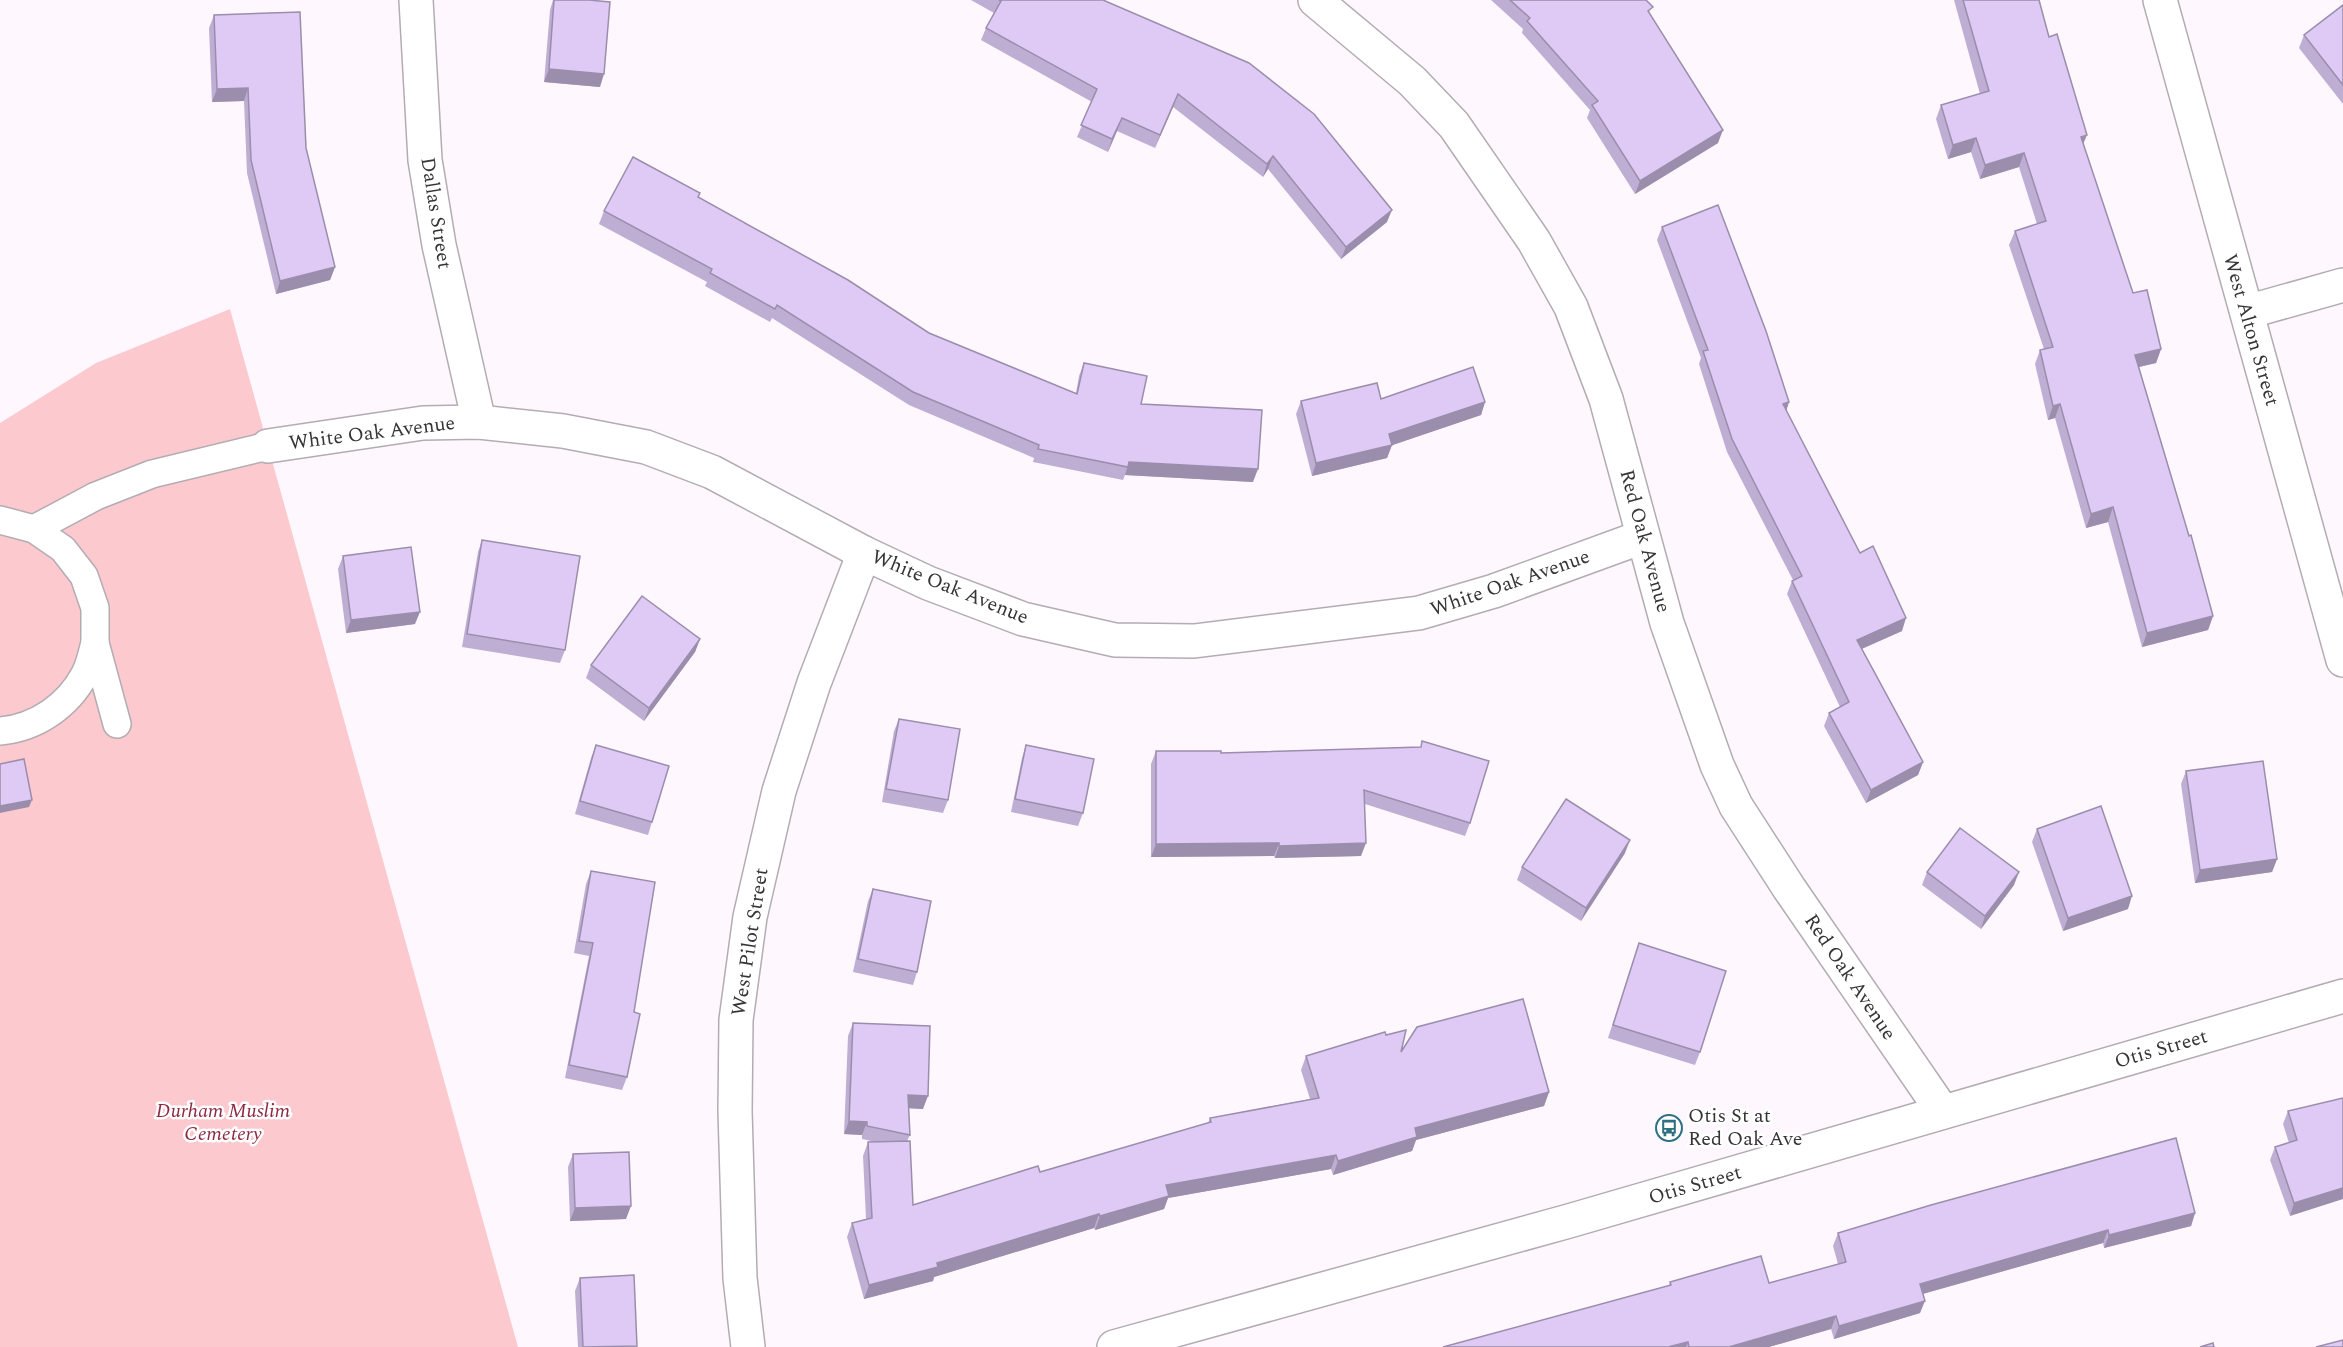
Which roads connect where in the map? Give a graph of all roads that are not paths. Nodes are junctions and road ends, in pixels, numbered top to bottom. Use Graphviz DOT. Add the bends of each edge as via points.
graph roads {
  1 [pos="416,0"];
  2 [pos="1315,0"];
  3 [pos="2160,0"];
  4 [pos="2343,285"];
  5 [pos="2247,312"];
  6 [pos="479,422"];
  7 [pos="268,446"];
  8 [pos="0,520"];
  9 [pos="34,529"];
  10 [pos="1642,537"];
  11 [pos="864,553"];
  12 [pos="95,643"];
  13 [pos="2343,660"];
  14 [pos="117,724"];
  15 [pos="0,731"];
  16 [pos="2343,996"];
  17 [pos="1943,1112"];
  18 [pos="748,1347"];
  19 [pos="1114,1347"];
  1 -- 6 [label="street, Dallas Street" via="429,181 439,245"];
  2 -- 10 [label="street, Red Oak Avenue" via="1412,81 1454,125 1534,241 1571,307 1606,399"];
  3 -- 5 [label="street, West Alton Street"];
  4 -- 5 [label="street"];
  5 -- 13 [label="street, West Alton Street"];
  6 -- 7 [label="street, White Oak Avenue" via="423,423"];
  6 -- 11 [label="street, White Oak Avenue" via="563,430 646,447 712,472"];
  7 -- 9 [label="lane" via="152,474 96,496"];
  8 -- 9 [label="lane"];
  9 -- 12 [label="lane" via="63,549 84,576 94,609"];
  10 -- 11 [label="street, White Oak Avenue" via="1494,591 1419,613 1194,641 1115,640 1023,619 928,583"];
  10 -- 17 [label="street, Red Oak Avenue" via="1701,722 1736,806"];
  11 -- 18 [label="street, West Pilot Street" via="814,683 779,791 750,917 736,1020 735,1111 740,1278"];
  12 -- 14 [label="lane"];
  12 -- 15 [label="lane" via="86,673 67,699 43,719"];
  16 -- 17 [label="street, Otis Street"];
  17 -- 19 [label="street, Otis Street"];
}
